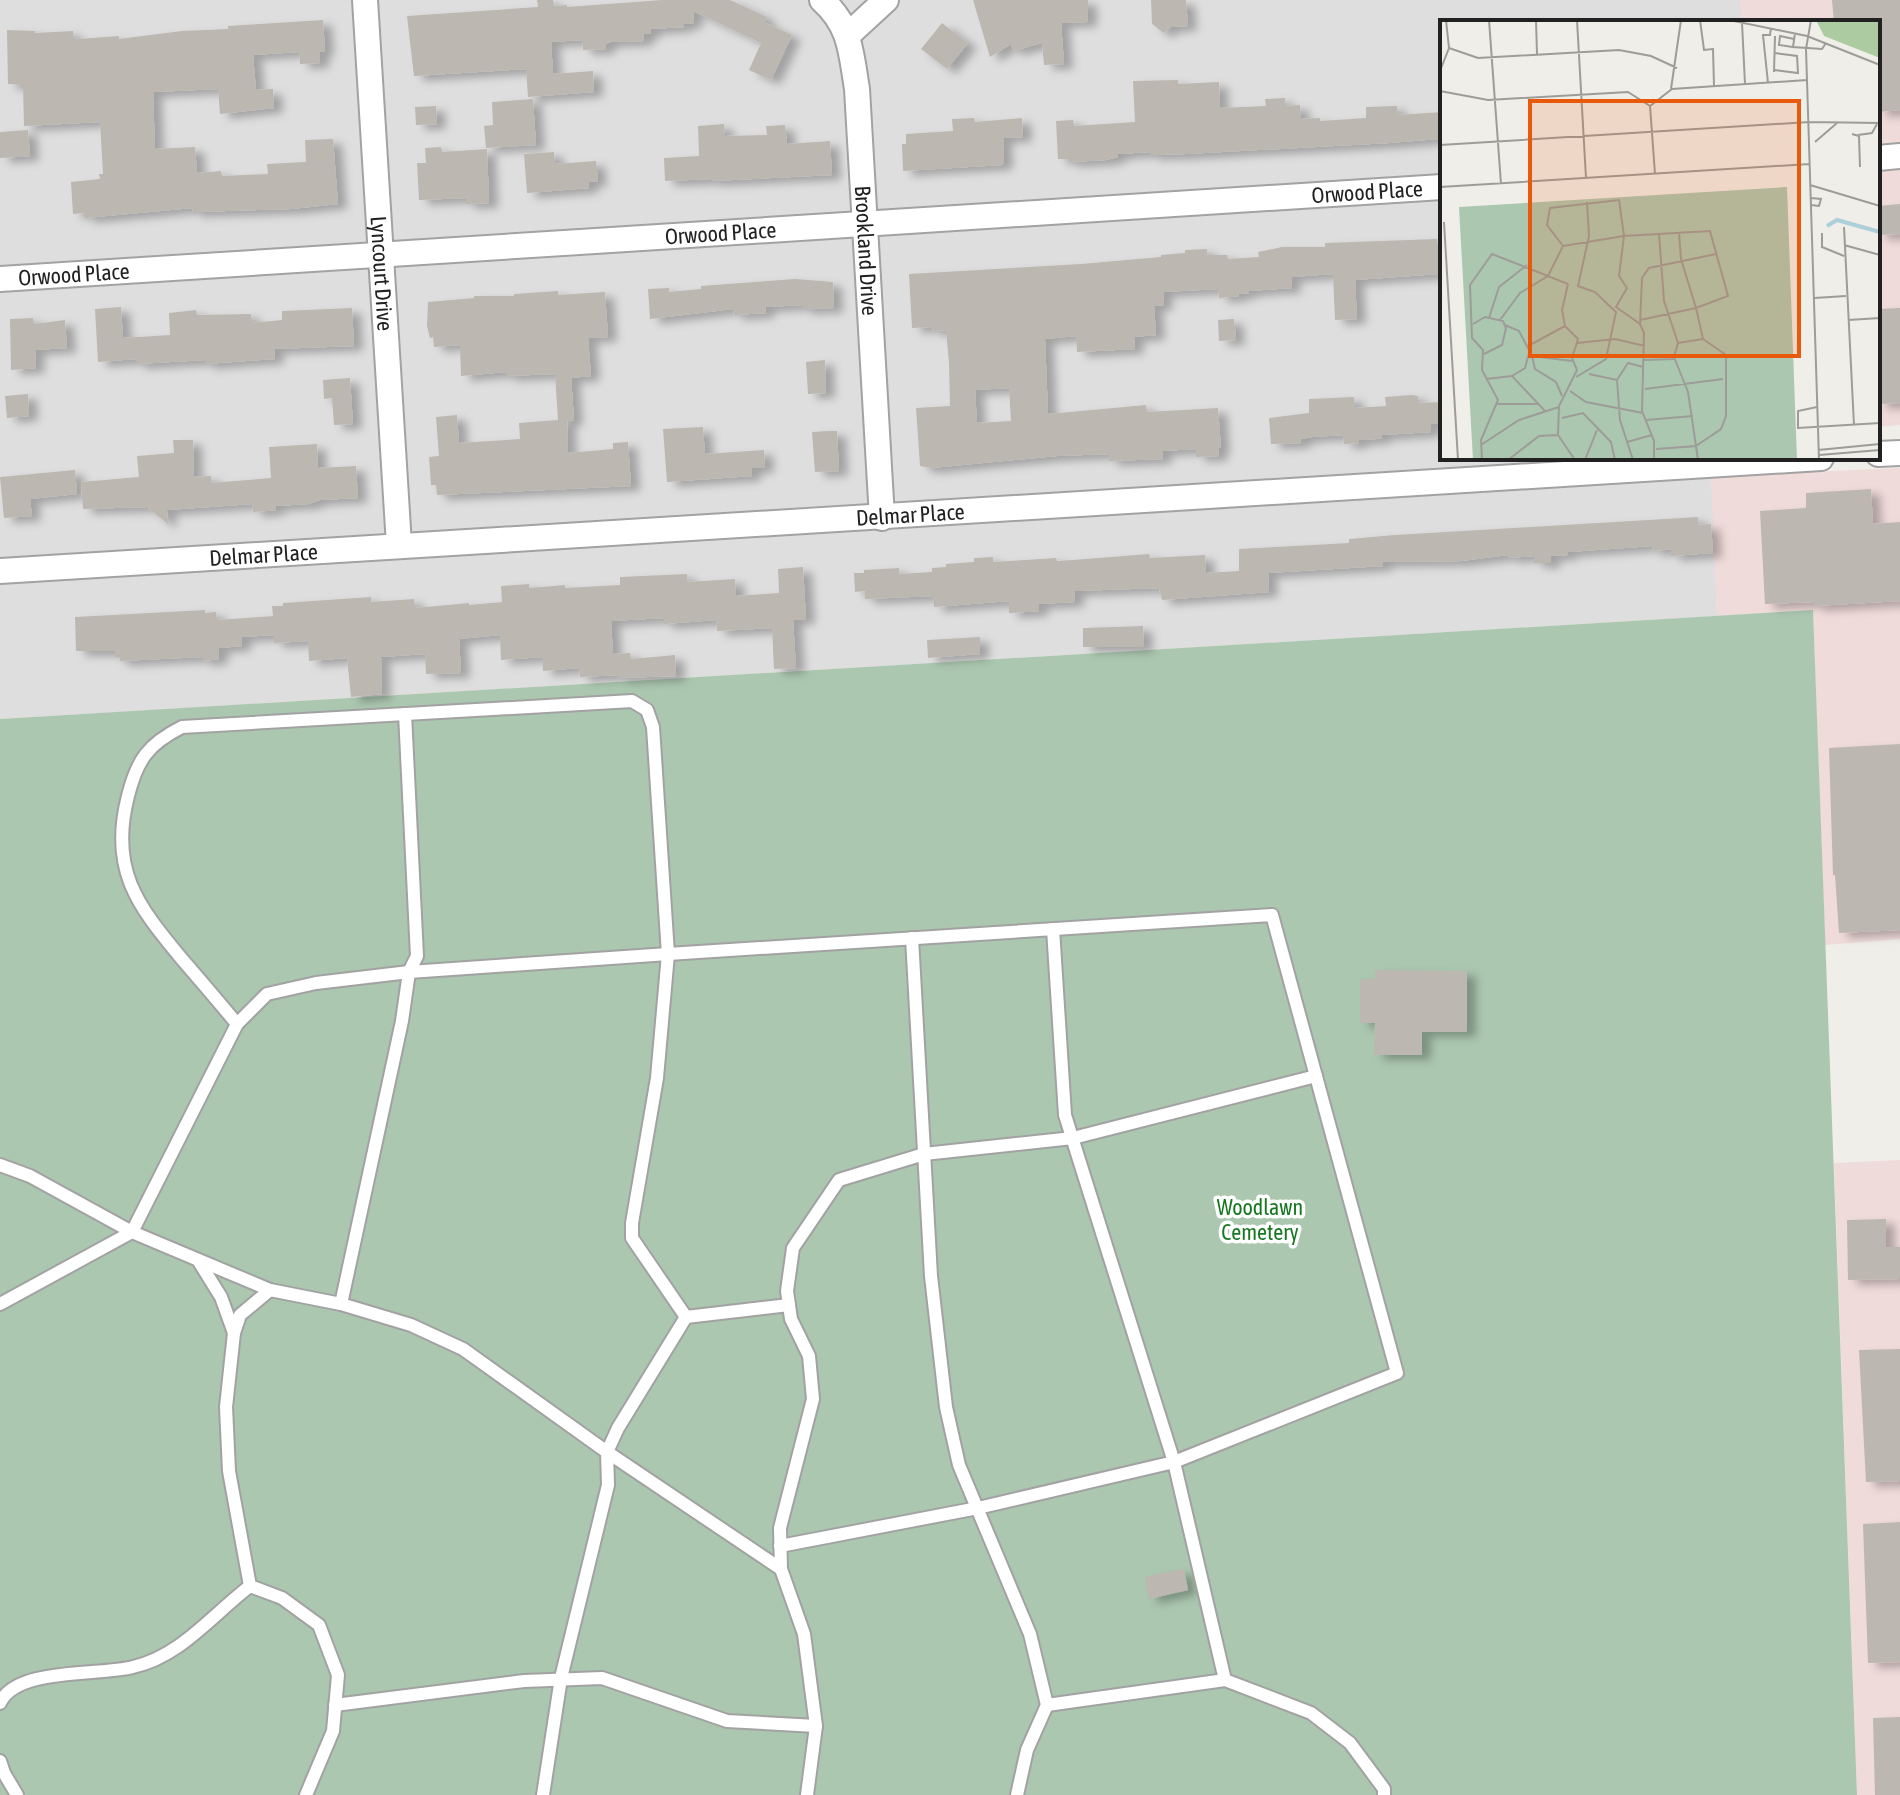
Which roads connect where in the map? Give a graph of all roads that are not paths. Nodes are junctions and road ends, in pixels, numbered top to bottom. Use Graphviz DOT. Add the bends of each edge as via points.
graph roads {
  1 [pos="365,0"];
  2 [pos="822,0"];
  3 [pos="886,0"];
  4 [pos="848,35"];
  5 [pos="1900,156"];
  6 [pos="1880,158"];
  7 [pos="1440,187"];
  8 [pos="865,225"];
  9 [pos="379,254"];
  10 [pos="0,279"];
  11 [pos="1900,453"];
  12 [pos="1880,454"];
  13 [pos="1790,460"];
  14 [pos="882,518"];
  15 [pos="399,545"];
  16 [pos="0,571"];
  17 [pos="405,714"];
  18 [pos="1053,929"];
  19 [pos="912,938"];
  20 [pos="668,954"];
  21 [pos="409,972"];
  22 [pos="237,1024"];
  23 [pos="1316,1076"];
  24 [pos="1073,1138"];
  25 [pos="924,1154"];
  26 [pos="0,1165"];
  27 [pos="132,1232"];
  28 [pos="198,1260"];
  29 [pos="270,1290"];
  30 [pos="0,1304"];
  31 [pos="341,1304"];
  32 [pos="789,1305"];
  33 [pos="686,1317"];
  34 [pos="234,1333"];
  35 [pos="607,1452"];
  36 [pos="1174,1462"];
  37 [pos="978,1508"];
  38 [pos="780,1546"];
  39 [pos="781,1569"];
  40 [pos="250,1586"];
  41 [pos="561,1678"];
  42 [pos="1225,1680"];
  43 [pos="19,1683"];
  44 [pos="0,1684"];
  45 [pos="0,1703"];
  46 [pos="335,1705"];
  47 [pos="1047,1705"];
  48 [pos="816,1726"];
  49 [pos="0,1761"];
  50 [pos="17,1795"];
  51 [pos="306,1795"];
  52 [pos="543,1795"];
  53 [pos="807,1795"];
  54 [pos="1017,1795"];
  55 [pos="1384,1795"];
  1 -- 9 [label="street, Lyncourt Drive"];
  2 -- 4 [label="street"];
  3 -- 4 [label="street"];
  4 -- 8 [label="street, Brookland Drive" via="857,89"];
  5 -- 6 [label="street"];
  7 -- 8 [label="street, Orwood Place"];
  8 -- 9 [label="street, Orwood Place"];
  8 -- 14 [label="street, Brookland Drive"];
  9 -- 10 [label="street, Orwood Place"];
  9 -- 15 [label="street, Lyncourt Drive"];
  11 -- 12 [label="street"];
  13 -- 14 [label="street, Delmar Place"];
  14 -- 15 [label="street, Delmar Place"];
  15 -- 16 [label="street, Delmar Place"];
  17 -- 20 [label="lane" via="632,701 647,710 653,727"];
  17 -- 21 [label="lane" via="417,956"];
  17 -- 22 [label="lane" via="182,727 142,757 121,822 126,874 146,916"];
  18 -- 19 [label="lane"];
  18 -- 23 [label="lane" via="1272,915"];
  18 -- 24 [label="lane" via="1065,1115"];
  19 -- 20 [label="lane"];
  19 -- 25 [label="lane"];
  20 -- 21 [label="lane"];
  20 -- 33 [label="lane" via="657,1078 632,1238"];
  21 -- 22 [label="lane" via="267,994"];
  21 -- 31 [label="lane"];
  22 -- 27 [label="lane"];
  23 -- 24 [label="lane"];
  23 -- 36 [label="lane" via="1397,1373"];
  24 -- 25 [label="lane"];
  24 -- 36 [label="lane"];
  25 -- 32 [label="lane" via="839,1180 793,1248"];
  25 -- 37 [label="lane" via="946,1407 959,1465"];
  26 -- 27 [label="lane"];
  27 -- 28 [label="lane"];
  27 -- 30 [label="lane"];
  28 -- 29 [label="lane"];
  28 -- 34 [label="lane" via="221,1297"];
  29 -- 31 [label="lane"];
  29 -- 34 [label="lane" via="240,1315"];
  31 -- 35 [label="lane" via="411,1325 463,1349"];
  32 -- 33 [label="lane"];
  32 -- 38 [label="lane" via="809,1356 813,1399"];
  33 -- 35 [label="lane"];
  34 -- 40 [label="lane" via="226,1407 229,1471"];
  35 -- 39 [label="lane"];
  35 -- 41 [label="lane" via="608,1485"];
  36 -- 37 [label="lane"];
  36 -- 42 [label="lane"];
  37 -- 38 [label="lane"];
  37 -- 47 [label="lane" via="1030,1634"];
  38 -- 39 [label="lane"];
  39 -- 48 [label="lane" via="804,1634"];
  40 -- 43 [label="lane" via="165,1655 133,1667"];
  40 -- 46 [label="lane" via="282,1598 319,1625 338,1675"];
  41 -- 46 [label="lane"];
  41 -- 48 [label="lane" via="602,1678 727,1721"];
  41 -- 52 [label="lane"];
  42 -- 47 [label="lane"];
  42 -- 55 [label="lane" via="1311,1713 1350,1743"];
  43 -- 44 [label="lane"];
  43 -- 45 [label="lane"];
  46 -- 51 [label="lane" via="333,1731"];
  47 -- 54 [label="lane" via="1027,1750"];
  48 -- 53 [label="lane"];
  49 -- 50 [label="lane"];
}
